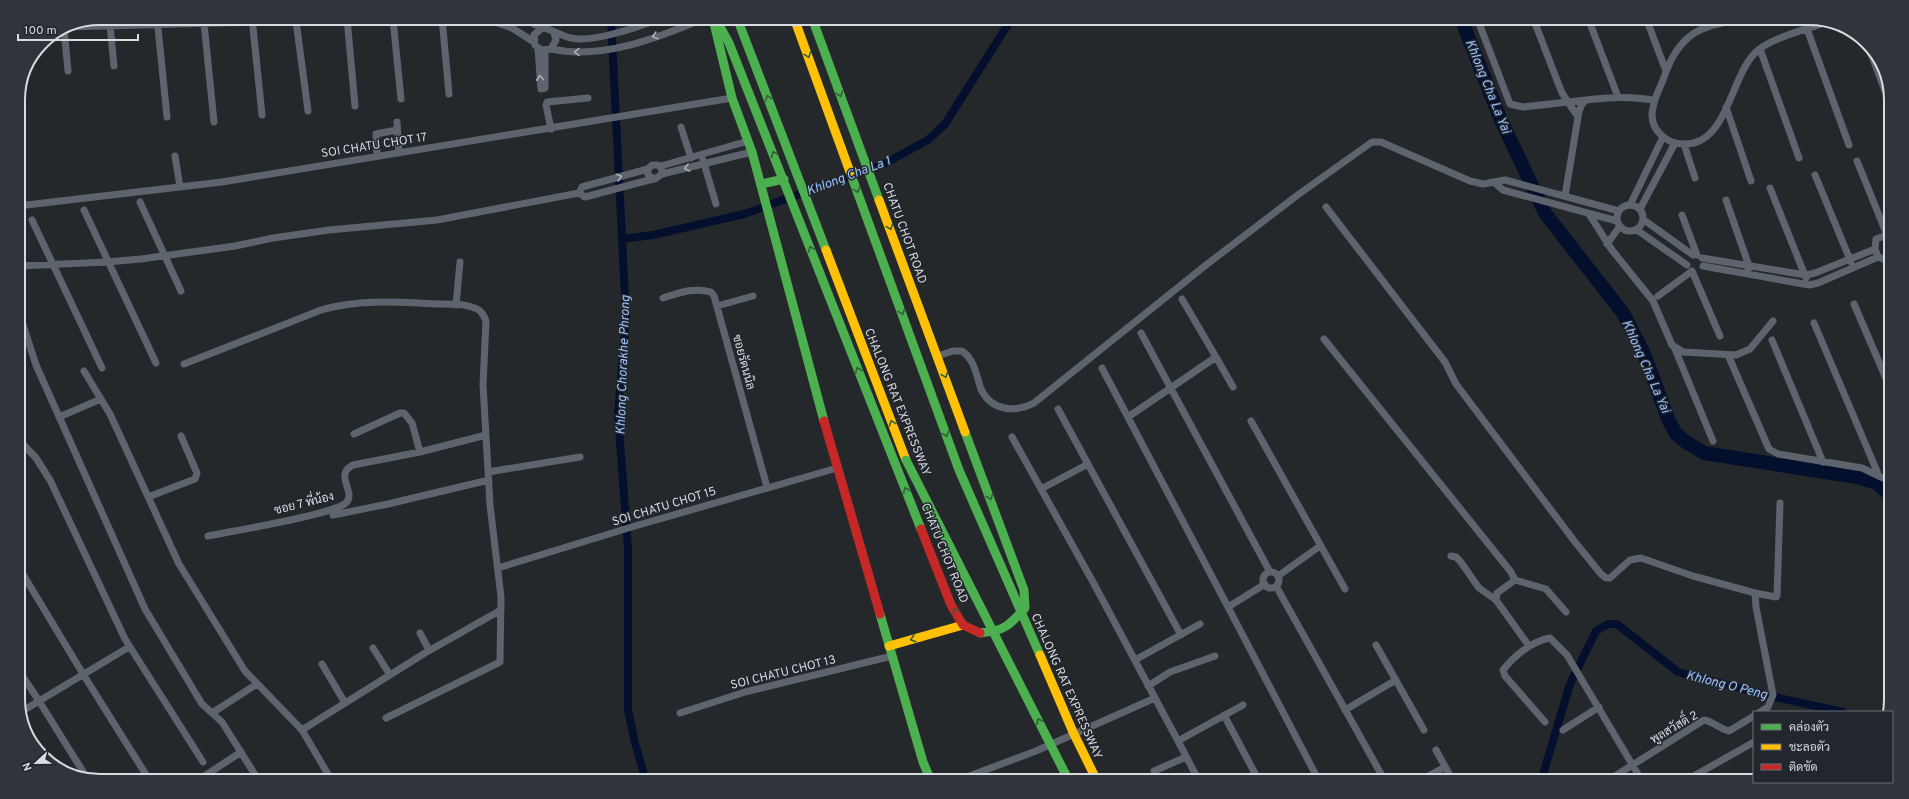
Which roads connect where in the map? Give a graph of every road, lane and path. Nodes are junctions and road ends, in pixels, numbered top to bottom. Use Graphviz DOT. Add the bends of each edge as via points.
graph roads {
  1 [pos="110,25"];
  2 [pos="157,25"];
  3 [pos="204,25"];
  4 [pos="253,25"];
  5 [pos="297,25"];
  6 [pos="348,25"];
  7 [pos="393,25"];
  8 [pos="443,25"];
  9 [pos="503,25"];
  10 [pos="536,25"];
  11 [pos="640,25"];
  12 [pos="689,25"];
  13 [pos="712,25"];
  14 [pos="719,25"];
  15 [pos="739,25"];
  16 [pos="797,25"];
  17 [pos="815,25"];
  18 [pos="1479,25"];
  19 [pos="1536,25"];
  20 [pos="1591,25"];
  21 [pos="1649,25"];
  22 [pos="1715,25"];
  23 [pos="85,26"];
  24 [pos="1816,26"];
  25 [pos="1708,27"];
  26 [pos="542,28"];
  27 [pos="1807,29"];
  28 [pos="554,33"];
  29 [pos="65,34"];
  30 [pos="536,45"];
  31 [pos="1760,48"];
  32 [pos="548,50"];
  33 [pos="114,66"];
  34 [pos="1877,68"];
  35 [pos="1666,70"];
  36 [pos="68,71"];
  37 [pos="1883,86"];
  38 [pos="448,94"];
  39 [pos="1618,97"];
  40 [pos="588,98"];
  41 [pos="732,98"];
  42 [pos="400,99"];
  43 [pos="1586,100"];
  44 [pos="1653,100"];
  45 [pos="1568,102"];
  46 [pos="355,106"];
  47 [pos="1726,107"];
  48 [pos="308,111"];
  49 [pos="262,116"];
  50 [pos="167,117"];
  51 [pos="1578,117"];
  52 [pos="214,122"];
  53 [pos="397,122"];
  54 [pos="681,126"];
  55 [pos="551,129"];
  56 [pos="397,130"];
  57 [pos="1663,137"];
  58 [pos="748,141"];
  59 [pos="1675,143"];
  60 [pos="1684,144"];
  61 [pos="1849,145"];
  62 [pos="752,152"];
  63 [pos="399,153"];
  64 [pos="701,154"];
  65 [pos="175,156"];
  66 [pos="377,156"];
  67 [pos="690,158"];
  68 [pos="1800,158"];
  69 [pos="1857,161"];
  70 [pos="704,164"];
  71 [pos="661,166"];
  72 [pos="648,169"];
  73 [pos="662,174"];
  74 [pos="1815,175"];
  75 [pos="1695,178"];
  76 [pos="652,179"];
  77 [pos="784,180"];
  78 [pos="1751,181"];
  79 [pos="1495,183"];
  80 [pos="760,184"];
  81 [pos="180,187"];
  82 [pos="1770,188"];
  83 [pos="579,193"];
  84 [pos="1565,196"];
  85 [pos="1726,200"];
  86 [pos="140,202"];
  87 [pos="716,204"];
  88 [pos="25,205"];
  89 [pos="1630,205"];
  90 [pos="1326,207"];
  91 [pos="1640,209"];
  92 [pos="84,210"];
  93 [pos="1619,211"];
  94 [pos="1589,214"];
  95 [pos="1682,215"];
  96 [pos="32,220"];
  97 [pos="1644,220"];
  98 [pos="1619,223"];
  99 [pos="1884,224"];
  100 [pos="1637,230"];
  101 [pos="1884,237"];
  102 [pos="1607,244"];
  103 [pos="1874,249"];
  104 [pos="164,255"];
  105 [pos="1697,256"];
  106 [pos="1878,257"];
  107 [pos="1849,259"];
  108 [pos="1884,259"];
  109 [pos="108,262"];
  110 [pos="460,262"];
  111 [pos="53,265"];
  112 [pos="1687,265"];
  113 [pos="25,266"];
  114 [pos="1703,266"];
  115 [pos="1749,266"];
  116 [pos="1853,268"];
  117 [pos="1692,271"];
  118 [pos="1747,274"];
  119 [pos="1806,275"];
  120 [pos="1805,284"];
  121 [pos="181,291"];
  122 [pos="753,296"];
  123 [pos="1658,296"];
  124 [pos="663,298"];
  125 [pos="1182,298"];
  126 [pos="1854,304"];
  127 [pos="456,305"];
  128 [pos="717,306"];
  129 [pos="1773,321"];
  130 [pos="1814,323"];
  131 [pos="25,331"];
  132 [pos="1141,333"];
  133 [pos="1720,336"];
  134 [pos="1324,339"];
  135 [pos="1772,340"];
  136 [pos="1676,349"];
  137 [pos="1728,355"];
  138 [pos="938,356"];
  139 [pos="1216,357"];
  140 [pos="156,363"];
  141 [pos="184,364"];
  142 [pos="102,368"];
  143 [pos="1102,368"];
  144 [pos="84,370"];
  145 [pos="1884,374"];
  146 [pos="1233,387"];
  147 [pos="1172,389"];
  148 [pos="101,399"];
  149 [pos="1058,409"];
  150 [pos="59,417"];
  151 [pos="1128,417"];
  152 [pos="1251,422"];
  153 [pos="354,434"];
  154 [pos="486,435"];
  155 [pos="181,436"];
  156 [pos="1012,437"];
  157 [pos="1713,441"];
  158 [pos="25,446"];
  159 [pos="420,452"];
  160 [pos="580,457"];
  161 [pos="1823,462"];
  162 [pos="1088,464"];
  163 [pos="837,468"];
  164 [pos="488,476"];
  165 [pos="1879,476"];
  166 [pos="1884,477"];
  167 [pos="767,487"];
  168 [pos="1041,489"];
  169 [pos="148,497"];
  170 [pos="1780,503"];
  171 [pos="333,515"];
  172 [pos="208,536"];
  173 [pos="1320,546"];
  174 [pos="1451,556"];
  175 [pos="498,568"];
  176 [pos="1270,572"];
  177 [pos="1278,576"];
  178 [pos="25,578"];
  179 [pos="1515,580"];
  180 [pos="1265,584"];
  181 [pos="1276,586"];
  182 [pos="1345,589"];
  183 [pos="1755,593"];
  184 [pos="1496,600"];
  185 [pos="1228,607"];
  186 [pos="502,610"];
  187 [pos="1566,612"];
  188 [pos="963,624"];
  189 [pos="1200,624"];
  190 [pos="420,633"];
  191 [pos="1181,635"];
  192 [pos="1376,645"];
  193 [pos="890,646"];
  194 [pos="1529,646"];
  195 [pos="129,647"];
  196 [pos="373,648"];
  197 [pos="430,650"];
  198 [pos="892,656"];
  199 [pos="1215,656"];
  200 [pos="1135,660"];
  201 [pos="322,664"];
  202 [pos="83,674"];
  203 [pos="390,675"];
  204 [pos="25,679"];
  205 [pos="1396,680"];
  206 [pos="257,684"];
  207 [pos="1148,686"];
  208 [pos="1155,698"];
  209 [pos="39,701"];
  210 [pos="345,703"];
  211 [pos="1243,705"];
  212 [pos="1599,707"];
  213 [pos="26,709"];
  214 [pos="1345,710"];
  215 [pos="1762,711"];
  216 [pos="212,713"];
  217 [pos="680,713"];
  218 [pos="1224,715"];
  219 [pos="1753,717"];
  220 [pos="386,718"];
  221 [pos="1545,722"];
  222 [pos="302,730"];
  223 [pos="1424,730"];
  224 [pos="1563,730"];
  225 [pos="1178,741"];
  226 [pos="1753,743"];
  227 [pos="1436,750"];
  228 [pos="241,752"];
  229 [pos="1186,757"];
  230 [pos="203,762"];
  231 [pos="1633,765"];
  232 [pos="1445,767"];
  233 [pos="1154,770"];
  234 [pos="83,772"];
  235 [pos="146,774"];
  236 [pos="208,774"];
  237 [pos="255,774"];
  238 [pos="328,774"];
  239 [pos="928,774"];
  240 [pos="974,774"];
  241 [pos="1065,774"];
  242 [pos="1094,774"];
  243 [pos="1195,774"];
  244 [pos="1255,774"];
  245 [pos="1315,774"];
  246 [pos="1381,774"];
  247 [pos="1432,774"];
  248 [pos="1449,774"];
  249 [pos="1618,774"];
  250 [pos="1638,774"];
  251 [pos="1697,774"];
  1 -- 23 [label="street"];
  1 -- 33 [label="street"];
  2 -- 50 [label="street"];
  3 -- 52 [label="street"];
  4 -- 49 [label="street"];
  5 -- 48 [label="street"];
  6 -- 46 [label="street"];
  7 -- 42 [label="street"];
  8 -- 38 [label="street"];
  9 -- 30 [label="street"];
  10 -- 26 [label="street"];
  11 -- 28 [label="street" via="602,36 572,39"];
  12 -- 32 [label="street, one-way" via="603,50"];
  13 -- 41 [label="main road"];
  77 -- 14 [label="main road, CHATU CHOT ROAD, one-way" via="729,43"];
  241 -- 15 [label="main road, CHALONG RAT EXPRESSWAY, one-way, bridge" via="915,479"];
  16 -- 242 [label="main road, CHALONG RAT EXPRESSWAY, one-way, bridge" via="959,470"];
  17 -- 138 [label="main road, CHATU CHOT ROAD, one-way"];
  18 -- 45 [label="street" via="1510,104 1524,107"];
  19 -- 45 [label="street" via="1562,93"];
  20 -- 39 [label="street"];
  21 -- 35 [label="street"];
  22 -- 25 [label="street"];
  24 -- 27 [label="street"];
  25 -- 35 [label="street" via="1696,32 1683,44"];
  26 -- 28 [label="street"];
  26 -- 30 [label="street" via="534,35"];
  27 -- 31 [label="street"];
  27 -- 61 [label="street"];
  28 -- 32 [label="street" via="556,40"];
  29 -- 36 [label="street"];
  30 -- 32 [label="street"];
  32 -- 30 [label="street, one-way" via="545,88 541,89"];
  31 -- 47 [label="street" via="1748,62"];
  31 -- 68 [label="street"];
  34 -- 37 [label="street"];
  35 -- 44 [label="street"];
  39 -- 43 [label="street"];
  39 -- 44 [label="street"];
  40 -- 55 [label="street" via="547,102"];
  41 -- 55 [label="street, SOI CHATU CHOT 17"];
  41 -- 58 [label="main road"];
  43 -- 45 [label="street"];
  43 -- 51 [label="street"];
  44 -- 57 [label="street" via="1654,122"];
  45 -- 51 [label="street"];
  47 -- 60 [label="street" via="1708,136 1697,142"];
  47 -- 78 [label="street"];
  51 -- 84 [label="street"];
  53 -- 56 [label="street"];
  54 -- 67 [label="street"];
  55 -- 63 [label="street, SOI CHATU CHOT 17"];
  56 -- 63 [label="street"];
  56 -- 66 [label="street" via="376,134"];
  57 -- 59 [label="street"];
  57 -- 89 [label="street"];
  58 -- 62 [label="main road"];
  58 -- 64 [label="street"];
  59 -- 60 [label="street"];
  59 -- 91 [label="street"];
  60 -- 75 [label="street"];
  62 -- 70 [label="street"];
  62 -- 80 [label="main road"];
  63 -- 66 [label="street, SOI CHATU CHOT 17"];
  64 -- 67 [label="street"];
  64 -- 70 [label="street"];
  65 -- 81 [label="street"];
  66 -- 81 [label="street, SOI CHATU CHOT 17"];
  67 -- 71 [label="street"];
  69 -- 99 [label="street"];
  70 -- 73 [label="street, one-way"];
  70 -- 87 [label="street"];
  71 -- 72 [label="street" via="655,164"];
  71 -- 73 [label="street"];
  72 -- 76 [label="street"];
  83 -- 72 [label="street, one-way" via="582,187"];
  73 -- 76 [label="street" via="658,179"];
  74 -- 107 [label="street"];
  76 -- 83 [label="street" via="585,197"];
  77 -- 80 [label="main road"];
  188 -- 77 [label="main road, CHATU CHOT ROAD, one-way" via="951,605"];
  79 -- 84 [label="street" via="1505,180"];
  79 -- 94 [label="street" via="1503,190"];
  79 -- 138 [label="street" via="1470,181 1381,142 1372,142 1234,244 1034,404 1012,410 1004,409 989,400 982,390 972,361 962,351"];
  80 -- 163 [label="main road"];
  81 -- 88 [label="street, SOI CHATU CHOT 17"];
  82 -- 119 [label="street"];
  83 -- 104 [label="street" via="436,220 329,230"];
  84 -- 93 [label="street"];
  85 -- 115 [label="street"];
  86 -- 104 [label="street"];
  89 -- 91 [label="street"];
  89 -- 93 [label="street"];
  90 -- 183 [label="street" via="1444,362 1456,384 1510,457 1601,574 1610,578 1630,560 1641,558"];
  91 -- 97 [label="street"];
  92 -- 109 [label="street"];
  93 -- 98 [label="street"];
  94 -- 98 [label="street"];
  94 -- 102 [label="street"];
  95 -- 105 [label="street"];
  96 -- 111 [label="street"];
  97 -- 100 [label="street"];
  97 -- 105 [label="street"];
  98 -- 100 [label="street" via="1629,231"];
  98 -- 102 [label="street"];
  100 -- 112 [label="street"];
  101 -- 103 [label="street" via="1876,239"];
  102 -- 136 [label="street" via="1653,301"];
  103 -- 106 [label="street"];
  103 -- 107 [label="street"];
  104 -- 109 [label="street"];
  104 -- 121 [label="street"];
  105 -- 112 [label="street" via="1687,260"];
  105 -- 114 [label="street"];
  105 -- 115 [label="street"];
  106 -- 108 [label="street"];
  106 -- 116 [label="street"];
  107 -- 116 [label="street"];
  107 -- 119 [label="street" via="1815,274"];
  109 -- 111 [label="street"];
  109 -- 140 [label="street"];
  110 -- 127 [label="street"];
  111 -- 113 [label="street"];
  111 -- 142 [label="street"];
  112 -- 117 [label="street"];
  114 -- 117 [label="street" via="1700,270"];
  114 -- 118 [label="street"];
  115 -- 118 [label="street"];
  115 -- 119 [label="street"];
  116 -- 120 [label="street" via="1818,283"];
  117 -- 123 [label="street"];
  117 -- 133 [label="street"];
  118 -- 120 [label="street"];
  119 -- 120 [label="street"];
  122 -- 128 [label="street"];
  124 -- 128 [label="street, ซอยรัตนนิล" via="691,290 708,291 714,296"];
  125 -- 139 [label="street"];
  126 -- 145 [label="street"];
  127 -- 141 [label="street" via="379,301 342,304"];
  127 -- 154 [label="street" via="479,309 486,321 483,386"];
  128 -- 167 [label="street, ซอยรัตนนิล"];
  129 -- 137 [label="street" via="1750,349 1736,355"];
  130 -- 165 [label="street"];
  131 -- 150 [label="street" via="36,365"];
  132 -- 147 [label="street"];
  134 -- 179 [label="street"];
  135 -- 161 [label="street"];
  136 -- 137 [label="street" via="1688,353"];
  136 -- 157 [label="street"];
  137 -- 161 [label="street" via="1769,449 1778,454"];
  138 -- 188 [label="main road, CHATU CHOT ROAD, one-way" via="1024,590 1025,608 1010,625 998,631 980,633"];
  139 -- 146 [label="street"];
  139 -- 147 [label="street"];
  143 -- 151 [label="street"];
  144 -- 148 [label="street"];
  147 -- 151 [label="street"];
  147 -- 176 [label="street"];
  148 -- 150 [label="street"];
  148 -- 169 [label="street"];
  149 -- 162 [label="street"];
  150 -- 216 [label="street" via="145,609 202,704"];
  151 -- 185 [label="street"];
  152 -- 173 [label="street"];
  153 -- 159 [label="street" via="404,413 412,423"];
  154 -- 159 [label="street, ซอย 7 พี่น้อง"];
  154 -- 164 [label="street"];
  155 -- 169 [label="street" via="197,474 195,479"];
  156 -- 168 [label="street"];
  158 -- 195 [label="street" via="50,480"];
  159 -- 172 [label="street, ซอย 7 พี่น้อง" via="347,468 345,473 349,496 343,505 317,514"];
  160 -- 164 [label="street"];
  161 -- 165 [label="street" via="1862,468"];
  162 -- 168 [label="street"];
  162 -- 191 [label="street"];
  163 -- 167 [label="street, SOI CHATU CHOT 15"];
  163 -- 193 [label="main road"];
  164 -- 171 [label="street" via="388,504"];
  164 -- 175 [label="street"];
  165 -- 166 [label="street"];
  167 -- 175 [label="street, SOI CHATU CHOT 15"];
  168 -- 200 [label="street"];
  169 -- 206 [label="street" via="179,564 245,671"];
  170 -- 183 [label="street" via="1777,596"];
  173 -- 177 [label="street"];
  173 -- 182 [label="street"];
  174 -- 184 [label="street" via="1460,561 1479,588"];
  175 -- 186 [label="street"];
  176 -- 177 [label="street"];
  176 -- 180 [label="street" via="1264,578"];
  177 -- 181 [label="street" via="1279,582"];
  178 -- 202 [label="street"];
  179 -- 184 [label="street" via="1497,593"];
  179 -- 187 [label="street" via="1546,590"];
  180 -- 181 [label="street" via="1270,587"];
  180 -- 185 [label="street"];
  181 -- 214 [label="street"];
  183 -- 215 [label="street" via="1772,695 1768,707"];
  184 -- 194 [label="street"];
  185 -- 245 [label="street"];
  186 -- 197 [label="street"];
  186 -- 220 [label="street" via="500,662"];
  188 -- 193 [label="main road, one-way"];
  189 -- 191 [label="street"];
  190 -- 197 [label="street"];
  191 -- 200 [label="street"];
  192 -- 205 [label="street"];
  193 -- 198 [label="main road"];
  194 -- 212 [label="street" via="1550,638 1567,655"];
  194 -- 221 [label="street" via="1504,668 1503,672"];
  195 -- 202 [label="street"];
  195 -- 230 [label="street"];
  196 -- 203 [label="street"];
  197 -- 203 [label="street"];
  198 -- 217 [label="street, SOI CHATU CHOT 13" via="745,692"];
  198 -- 239 [label="main road"];
  199 -- 207 [label="street" via="1170,672"];
  200 -- 207 [label="street"];
  201 -- 210 [label="street"];
  202 -- 209 [label="street"];
  202 -- 235 [label="street"];
  203 -- 210 [label="street"];
  204 -- 209 [label="street"];
  205 -- 214 [label="street"];
  205 -- 223 [label="street"];
  206 -- 216 [label="street"];
  206 -- 222 [label="street"];
  207 -- 208 [label="street"];
  208 -- 225 [label="street"];
  208 -- 240 [label="street"];
  209 -- 213 [label="street"];
  209 -- 234 [label="street"];
  210 -- 222 [label="street"];
  211 -- 218 [label="street"];
  212 -- 224 [label="street"];
  212 -- 231 [label="street"];
  214 -- 246 [label="street"];
  216 -- 228 [label="street" via="222,722"];
  218 -- 225 [label="street"];
  218 -- 244 [label="street"];
  219 -- 231 [label="street, พูลสวัสดิ์ 2" via="1729,731 1704,720"];
  222 -- 238 [label="street"];
  225 -- 229 [label="street"];
  226 -- 251 [label="street"];
  227 -- 232 [label="street"];
  228 -- 236 [label="street"];
  228 -- 237 [label="street"];
  229 -- 233 [label="street"];
  229 -- 243 [label="street"];
  231 -- 249 [label="street, พูลสวัสดิ์ 2"];
  231 -- 250 [label="street"];
  232 -- 247 [label="street"];
  232 -- 248 [label="street"];
}
